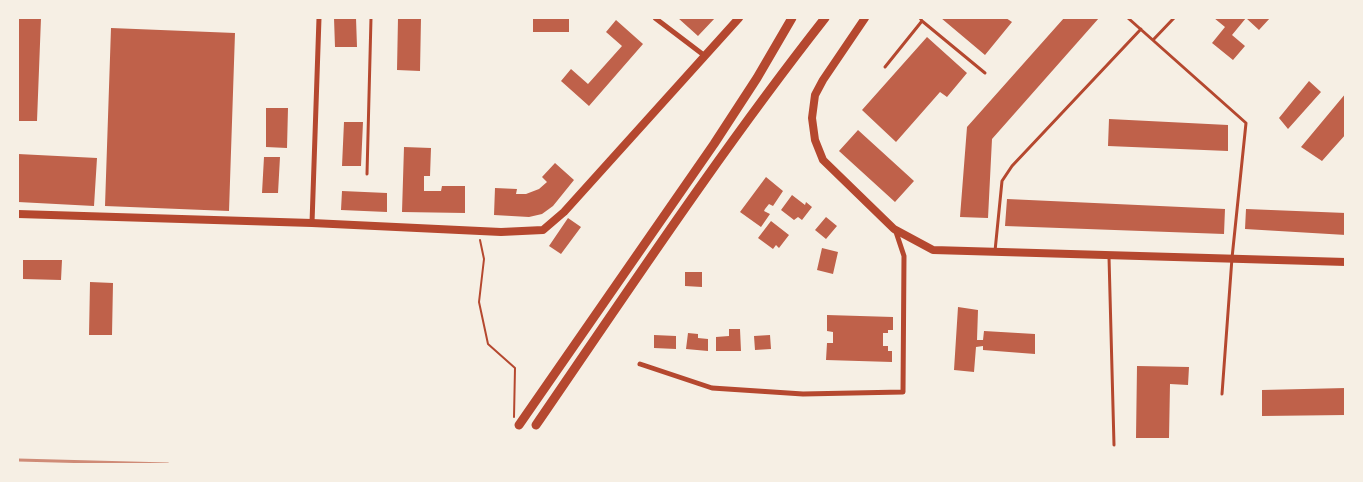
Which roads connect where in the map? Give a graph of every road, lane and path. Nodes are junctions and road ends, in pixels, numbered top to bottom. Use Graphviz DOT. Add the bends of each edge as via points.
graph roads {
  1 [pos="319,18"];
  2 [pos="371,18"];
  3 [pos="655,18"];
  4 [pos="739,18"];
  5 [pos="792,18"];
  6 [pos="826,18"];
  7 [pos="865,18"];
  8 [pos="920,18"];
  9 [pos="1128,18"];
  10 [pos="1174,18"];
  11 [pos="922,22"];
  12 [pos="1141,30"];
  13 [pos="1154,40"];
  14 [pos="705,56"];
  15 [pos="885,67"];
  16 [pos="985,73"];
  17 [pos="367,174"];
  18 [pos="18,214"];
  19 [pos="312,223"];
  20 [pos="894,229"];
  21 [pos="478,231"];
  22 [pos="995,251"];
  23 [pos="1108,254"];
  24 [pos="1232,258"];
  25 [pos="1346,262"];
  26 [pos="640,364"];
  27 [pos="1222,394"];
  28 [pos="514,414"];
  29 [pos="519,425"];
  30 [pos="536,426"];
  31 [pos="1114,446"];
  1 -- 19 [label="street"];
  2 -- 17 [label="lane"];
  3 -- 14 [label="street"];
  4 -- 14 [label="street"];
  5 -- 29 [label="main road" via="714,144"];
  6 -- 30 [label="main road" via="726,148"];
  7 -- 20 [label="street" via="815,95 812,118 823,160"];
  8 -- 11 [label="lane"];
  9 -- 12 [label="lane"];
  10 -- 13 [label="lane"];
  11 -- 15 [label="lane"];
  11 -- 16 [label="lane"];
  12 -- 13 [label="lane"];
  12 -- 22 [label="lane" via="1012,166 1002,181"];
  13 -- 24 [label="lane" via="1246,122"];
  14 -- 21 [label="street" via="564,212 543,230"];
  18 -- 19 [label="street"];
  19 -- 21 [label="street"];
  20 -- 22 [label="street" via="933,250"];
  20 -- 26 [label="street" via="904,256 903,392 803,394 712,388"];
  21 -- 28 [label="path" via="484,259 479,302 488,344 515,368"];
  22 -- 23 [label="street"];
  23 -- 24 [label="street"];
  23 -- 31 [label="lane"];
  24 -- 25 [label="street"];
  24 -- 27 [label="lane"];
}
